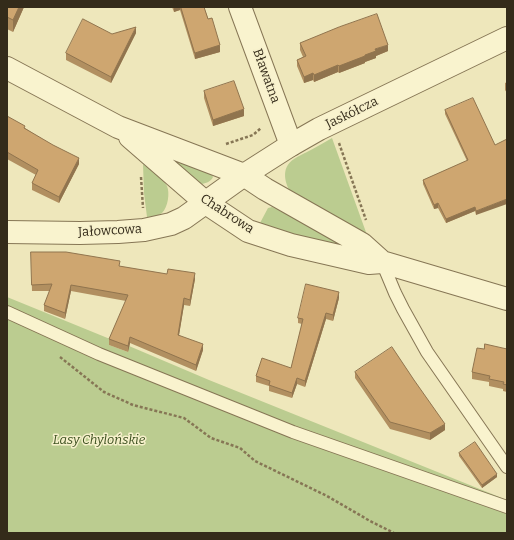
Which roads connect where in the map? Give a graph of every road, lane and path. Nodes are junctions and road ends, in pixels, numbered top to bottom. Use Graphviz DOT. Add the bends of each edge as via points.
graph roads {
  1 [pos="240,7"];
  2 [pos="507,38"];
  3 [pos="7,68"];
  4 [pos="263,125"];
  5 [pos="118,127"];
  6 [pos="337,138"];
  7 [pos="226,144"];
  8 [pos="291,145"];
  9 [pos="140,170"];
  10 [pos="244,175"];
  11 [pos="206,203"];
  12 [pos="367,222"];
  13 [pos="144,230"];
  14 [pos="7,232"];
  15 [pos="382,262"];
  16 [pos="507,299"];
  17 [pos="7,312"];
  18 [pos="58,356"];
  19 [pos="507,467"];
  20 [pos="507,507"];
  21 [pos="394,533"];
  1 -- 8 [label="street, Bławatna"];
  2 -- 8 [label="street, Jaskółcza"];
  3 -- 5 [label="street, Chabrowa"];
  4 -- 7 [label="path" via="253,135"];
  5 -- 10 [label="street, Chabrowa"];
  5 -- 11 [label="street, Chabrowa"];
  6 -- 12 [label="path"];
  8 -- 10 [label="street, Jaskółcza"];
  9 -- 13 [label="path"];
  10 -- 11 [label="street, Jaskółcza"];
  10 -- 15 [label="street, Chabrowa" via="362,244"];
  11 -- 13 [label="street, Jałowcowa" via="171,224"];
  11 -- 15 [label="street, Chabrowa" via="248,231 262,236 362,262"];
  13 -- 14 [label="street, Jałowcowa" via="80,233"];
  15 -- 16 [label="street, Chabrowa"];
  15 -- 19 [label="lane" via="403,309 427,352"];
  17 -- 20 [label="lane" via="99,354 293,432"];
  18 -- 21 [label="path" via="104,392 133,406 184,418 211,438 240,448 255,461 327,496"];
}
